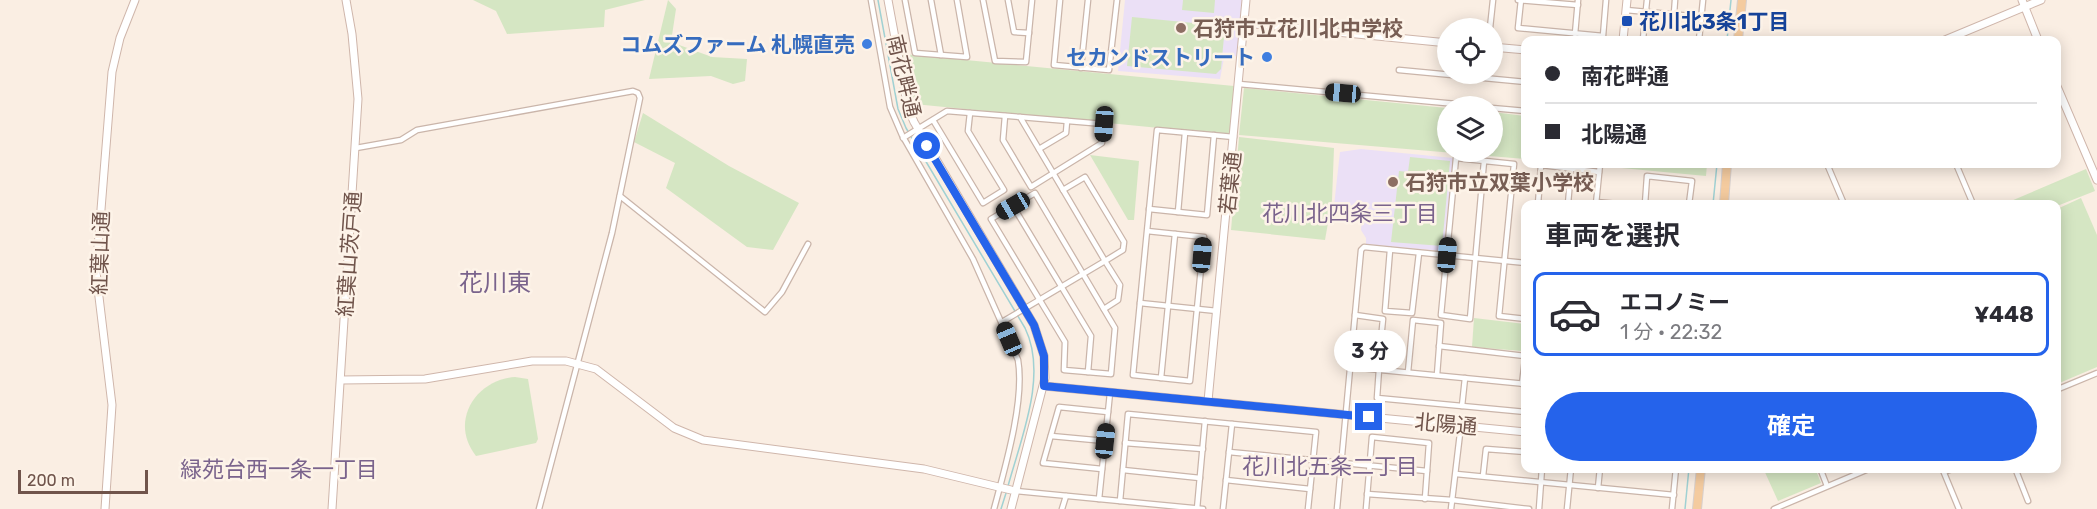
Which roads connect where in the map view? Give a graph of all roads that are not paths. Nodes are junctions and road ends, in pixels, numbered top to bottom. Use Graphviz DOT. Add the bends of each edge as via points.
graph roads {
  1 [pos="135,0"];
  2 [pos="346,0"];
  3 [pos="871,0"];
  4 [pos="888,0"];
  5 [pos="905,0"];
  6 [pos="931,0"];
  7 [pos="957,0"];
  8 [pos="983,0"];
  9 [pos="1008,0"];
  10 [pos="1032,0"];
  11 [pos="1060,0"];
  12 [pos="1088,0"];
  13 [pos="1117,0"];
  14 [pos="1246,0"];
  15 [pos="1492,0"];
  16 [pos="1520,0"];
  17 [pos="1606,0"];
  18 [pos="1627,0"];
  19 [pos="1647,0"];
  20 [pos="1675,0"];
  21 [pos="1703,0"];
  22 [pos="1742,0"];
  23 [pos="2041,0"];
  24 [pos="1549,1"];
  25 [pos="1578,3"];
  26 [pos="2023,3"];
  27 [pos="1626,10"];
  28 [pos="1646,12"];
  29 [pos="1674,14"];
  30 [pos="1702,17"];
  31 [pos="1491,18"];
  32 [pos="1245,23"];
  33 [pos="1029,33"];
  34 [pos="1575,34"];
  35 [pos="1623,36"];
  36 [pos="1643,36"];
  37 [pos="1700,36"];
  38 [pos="1738,36"];
  39 [pos="1953,36"];
  40 [pos="2036,36"];
  41 [pos="1437,42"];
  42 [pos="1503,48"];
  43 [pos="1521,50"];
  44 [pos="941,55"];
  45 [pos="1081,68"];
  46 [pos="1399,70"];
  47 [pos="1521,82"];
  48 [pos="1239,84"];
  49 [pos="2061,96"];
  50 [pos="1437,102"];
  51 [pos="1503,109"];
  52 [pos="1521,111"];
  53 [pos="970,113"];
  54 [pos="1005,116"];
  55 [pos="1020,117"];
  56 [pos="933,120"];
  57 [pos="1067,121"];
  58 [pos="1185,133"];
  59 [pos="910,134"];
  60 [pos="1214,135"];
  61 [pos="1234,137"];
  62 [pos="356,148"];
  63 [pos="1039,149"];
  64 [pos="1456,162"];
  65 [pos="1484,162"];
  66 [pos="1494,162"];
  67 [pos="1541,168"];
  68 [pos="1564,168"];
  69 [pos="1600,168"];
  70 [pos="1727,168"];
  71 [pos="1829,168"];
  72 [pos="1958,168"];
  73 [pos="1571,169"];
  74 [pos="1599,172"];
  75 [pos="1053,174"];
  76 [pos="2097,180"];
  77 [pos="1063,190"];
  78 [pos="620,196"];
  79 [pos="1538,200"];
  80 [pos="1568,200"];
  81 [pos="1596,200"];
  82 [pos="1645,200"];
  83 [pos="1690,200"];
  84 [pos="1724,200"];
  85 [pos="1842,200"];
  86 [pos="1971,200"];
  87 [pos="1013,206"];
  88 [pos="1149,209"];
  89 [pos="1178,212"];
  90 [pos="1147,231"];
  91 [pos="1175,234"];
  92 [pos="808,244"];
  93 [pos="1390,250"];
  94 [pos="1419,253"];
  95 [pos="1447,255"];
  96 [pos="1475,258"];
  97 [pos="1105,261"];
  98 [pos="1504,261"];
  99 [pos="1521,263"];
  100 [pos="1083,274"];
  101 [pos="1062,287"];
  102 [pos="1040,300"];
  103 [pos="1140,303"];
  104 [pos="1169,306"];
  105 [pos="1104,309"];
  106 [pos="1197,309"];
  107 [pos="1217,311"];
  108 [pos="1019,312"];
  109 [pos="1355,315"];
  110 [pos="1521,318"];
  111 [pos="1002,322"];
  112 [pos="1439,346"];
  113 [pos="1521,356"];
  114 [pos="577,363"];
  115 [pos="1350,367"];
  116 [pos="1379,369"];
  117 [pos="1088,372"];
  118 [pos="1408,372"];
  119 [pos="2097,373"];
  120 [pos="1437,375"];
  121 [pos="1161,378"];
  122 [pos="1465,378"];
  123 [pos="340,380"];
  124 [pos="1521,384"];
  125 [pos="1044,386"];
  126 [pos="2061,388"];
  127 [pos="1110,393"];
  128 [pos="1208,401"];
  129 [pos="1462,406"];
  130 [pos="1108,412"];
  131 [pos="1521,412"];
  132 [pos="1346,414"];
  133 [pos="1205,421"];
  134 [pos="1232,424"];
  135 [pos="1461,425"];
  136 [pos="1521,431"];
  137 [pos="1051,435"];
  138 [pos="1105,441"];
  139 [pos="1125,442"];
  140 [pos="1203,449"];
  141 [pos="1229,452"];
  142 [pos="1521,452"];
  143 [pos="1313,460"];
  144 [pos="1342,463"];
  145 [pos="1370,465"];
  146 [pos="1102,469"];
  147 [pos="1123,470"];
  148 [pos="1427,471"];
  149 [pos="1542,473"];
  150 [pos="1570,473"];
  151 [pos="1600,473"];
  152 [pos="1676,473"];
  153 [pos="1701,473"];
  154 [pos="1822,473"];
  155 [pos="1859,473"];
  156 [pos="1944,473"];
  157 [pos="2017,473"];
  158 [pos="1456,474"];
  159 [pos="1483,476"];
  160 [pos="1200,478"];
  161 [pos="1226,480"];
  162 [pos="1542,482"];
  163 [pos="1569,485"];
  164 [pos="1827,486"];
  165 [pos="1598,488"];
  166 [pos="1008,489"];
  167 [pos="1310,489"];
  168 [pos="1367,494"];
  169 [pos="1674,495"];
  170 [pos="1066,496"];
  171 [pos="1099,499"];
  172 [pos="1425,500"];
  173 [pos="1452,500"];
  174 [pos="1119,501"];
  175 [pos="2028,501"];
  176 [pos="105,509"];
  177 [pos="332,509"];
  178 [pos="539,509"];
  179 [pos="994,509"];
  180 [pos="1011,509"];
  181 [pos="1062,509"];
  182 [pos="1197,509"];
  183 [pos="1203,509"];
  184 [pos="1223,509"];
  185 [pos="1308,509"];
  186 [pos="1337,509"];
  187 [pos="1366,509"];
  188 [pos="1451,509"];
  189 [pos="1529,509"];
  190 [pos="1539,509"];
  191 [pos="1567,509"];
  192 [pos="1672,509"];
  193 [pos="1697,509"];
  194 [pos="1775,509"];
  195 [pos="1959,509"];
  1 -- 176 [label="street, 紅葉山通" via="112,72 96,272 112,405"];
  2 -- 62 [label="street, 紅葉山茨戸通" via="357,70"];
  3 -- 59 [label="street" via="889,100"];
  4 -- 59 [label="street, 南花畔通"];
  5 -- 44 [label="street" via="915,53"];
  6 -- 44 [label="street"];
  7 -- 44 [label="street" via="967,57"];
  8 -- 33 [label="street" via="995,61 1026,62"];
  9 -- 33 [label="street" via="1014,32"];
  10 -- 33 [label="street"];
  11 -- 45 [label="street" via="1054,65"];
  12 -- 45 [label="street"];
  13 -- 45 [label="street" via="1109,70"];
  14 -- 32 [label="street, 若葉通"];
  15 -- 31 [label="street"];
  16 -- 24 [label="street"];
  16 -- 34 [label="street" via="1518,28"];
  17 -- 34 [label="street" via="1603,36"];
  18 -- 27 [label="street"];
  19 -- 28 [label="street"];
  20 -- 29 [label="street"];
  21 -- 30 [label="street"];
  22 -- 38 [label="main road"];
  23 -- 26 [label="street"];
  24 -- 25 [label="street"];
  25 -- 34 [label="street"];
  26 -- 39 [label="street"];
  26 -- 40 [label="street"];
  27 -- 28 [label="street"];
  27 -- 35 [label="street"];
  28 -- 29 [label="street"];
  28 -- 36 [label="street"];
  29 -- 30 [label="street"];
  30 -- 37 [label="street"];
  32 -- 41 [label="street"];
  32 -- 48 [label="street, 若葉通"];
  42 -- 43 [label="street"];
  46 -- 47 [label="street"];
  48 -- 50 [label="street"];
  48 -- 61 [label="street, 若葉通"];
  49 -- 76 [label="street"];
  51 -- 52 [label="street"];
  53 -- 54 [label="street"];
  53 -- 56 [label="street" via="947,111"];
  53 -- 56 [label="street" via="968,131 1004,190 983,203"];
  54 -- 55 [label="street"];
  54 -- 75 [label="street" via="1002,140 1031,187"];
  55 -- 57 [label="street"];
  55 -- 63 [label="street"];
  56 -- 59 [label="street"];
  57 -- 63 [label="street" via="1066,133"];
  57 -- 75 [label="street" via="1104,124 1102,143"];
  58 -- 60 [label="street"];
  58 -- 88 [label="street" via="1157,130"];
  58 -- 89 [label="street"];
  59 -- 108 [label="street, 南花畔通"];
  59 -- 111 [label="street"];
  60 -- 61 [label="street"];
  60 -- 89 [label="street" via="1207,215"];
  61 -- 107 [label="street, 若葉通"];
  62 -- 78 [label="street" via="402,140 417,130 633,91 640,98"];
  62 -- 123 [label="street, 紅葉山茨戸通"];
  63 -- 75 [label="street"];
  64 -- 95 [label="street"];
  65 -- 96 [label="street"];
  66 -- 98 [label="street" via="1514,164"];
  67 -- 79 [label="street"];
  68 -- 73 [label="street"];
  69 -- 74 [label="street"];
  70 -- 84 [label="main road"];
  71 -- 85 [label="street"];
  72 -- 86 [label="street"];
  73 -- 74 [label="street"];
  73 -- 80 [label="street"];
  74 -- 81 [label="street"];
  75 -- 77 [label="street"];
  77 -- 97 [label="street"];
  77 -- 97 [label="street" via="1085,177 1124,242 1123,250"];
  78 -- 92 [label="street" via="765,312 782,292"];
  78 -- 114 [label="street"];
  82 -- 83 [label="street" via="1647,176 1692,181"];
  87 -- 100 [label="street" via="1035,193"];
  87 -- 101 [label="street"];
  87 -- 102 [label="street" via="991,219"];
  88 -- 89 [label="street"];
  88 -- 90 [label="street"];
  90 -- 91 [label="street"];
  90 -- 103 [label="street"];
  91 -- 104 [label="street"];
  91 -- 106 [label="street" via="1204,237"];
  93 -- 94 [label="street"];
  93 -- 94 [label="street" via="1384,311 1412,313"];
  93 -- 109 [label="street" via="1362,250"];
  94 -- 95 [label="street"];
  95 -- 96 [label="street"];
  95 -- 96 [label="street" via="1442,315 1470,319"];
  96 -- 98 [label="street"];
  97 -- 100 [label="street"];
  97 -- 105 [label="street" via="1120,285 1118,300"];
  98 -- 99 [label="street"];
  98 -- 110 [label="street" via="1499,316"];
  100 -- 101 [label="street"];
  100 -- 105 [label="street"];
  101 -- 102 [label="street"];
  101 -- 117 [label="street" via="1091,336"];
  102 -- 108 [label="street"];
  102 -- 117 [label="street" via="1065,342 1064,370"];
  103 -- 104 [label="street"];
  103 -- 121 [label="street" via="1133,375"];
  104 -- 106 [label="street"];
  104 -- 121 [label="street"];
  105 -- 117 [label="street" via="1115,328 1111,374"];
  106 -- 107 [label="street"];
  106 -- 121 [label="street" via="1190,381"];
  107 -- 128 [label="street, 若葉通"];
  108 -- 111 [label="street"];
  108 -- 125 [label="street, 南花畔通" via="1043,349"];
  109 -- 115 [label="street"];
  109 -- 116 [label="street" via="1383,319"];
  111 -- 166 [label="street" via="1018,360 1021,386"];
  112 -- 113 [label="street"];
  112 -- 118 [label="street" via="1441,323 1413,320"];
  112 -- 120 [label="street"];
  114 -- 123 [label="street" via="549,359 425,379"];
  114 -- 166 [label="street" via="610,377 674,428 703,440 924,469"];
  114 -- 178 [label="street"];
  115 -- 116 [label="street"];
  115 -- 132 [label="street"];
  116 -- 118 [label="street"];
  116 -- 129 [label="street" via="1377,398"];
  118 -- 120 [label="street"];
  119 -- 126 [label="street"];
  120 -- 122 [label="street"];
  122 -- 124 [label="street"];
  122 -- 129 [label="street"];
  123 -- 177 [label="street, 紅葉山茨戸通"];
  125 -- 127 [label="street, 北陽通"];
  125 -- 166 [label="street, 南花畔通"];
  127 -- 128 [label="street, 北陽通"];
  127 -- 130 [label="street"];
  128 -- 132 [label="street, 北陽通"];
  129 -- 131 [label="street"];
  130 -- 137 [label="street" via="1059,407"];
  130 -- 138 [label="street"];
  132 -- 135 [label="street, 北陽通"];
  132 -- 144 [label="street"];
  133 -- 134 [label="street"];
  133 -- 139 [label="street" via="1128,414"];
  133 -- 140 [label="street"];
  134 -- 141 [label="street"];
  134 -- 143 [label="street" via="1316,432"];
  135 -- 136 [label="street, 北陽通"];
  135 -- 158 [label="street"];
  137 -- 138 [label="street"];
  137 -- 146 [label="street" via="1043,464"];
  138 -- 146 [label="street"];
  139 -- 140 [label="street"];
  139 -- 147 [label="street"];
  140 -- 160 [label="street"];
  141 -- 143 [label="street"];
  141 -- 161 [label="street"];
  142 -- 159 [label="street" via="1486,449"];
  143 -- 144 [label="street"];
  143 -- 167 [label="street"];
  144 -- 145 [label="street"];
  144 -- 186 [label="street"];
  145 -- 148 [label="street"];
  145 -- 148 [label="street" via="1372,437 1429,443"];
  145 -- 168 [label="street"];
  146 -- 171 [label="street"];
  147 -- 160 [label="street"];
  147 -- 174 [label="street"];
  148 -- 172 [label="street"];
  149 -- 162 [label="street"];
  150 -- 163 [label="street"];
  151 -- 165 [label="street"];
  152 -- 169 [label="street"];
  153 -- 193 [label="main road"];
  154 -- 164 [label="street"];
  155 -- 164 [label="street"];
  156 -- 195 [label="street"];
  157 -- 175 [label="street"];
  158 -- 159 [label="street"];
  158 -- 173 [label="street"];
  159 -- 162 [label="street"];
  160 -- 182 [label="street"];
  161 -- 167 [label="street"];
  161 -- 184 [label="street"];
  162 -- 163 [label="street"];
  162 -- 190 [label="street"];
  163 -- 165 [label="street"];
  163 -- 191 [label="street"];
  164 -- 194 [label="street"];
  165 -- 169 [label="street"];
  166 -- 170 [label="street"];
  166 -- 179 [label="street"];
  166 -- 180 [label="street, 南花畔通"];
  167 -- 185 [label="street"];
  168 -- 172 [label="street"];
  168 -- 187 [label="street"];
  169 -- 192 [label="street"];
  170 -- 171 [label="street"];
  170 -- 181 [label="street"];
  171 -- 174 [label="street"];
  172 -- 173 [label="street"];
  173 -- 188 [label="street"];
  173 -- 189 [label="street"];
  174 -- 182 [label="street"];
  182 -- 183 [label="street"];
}
